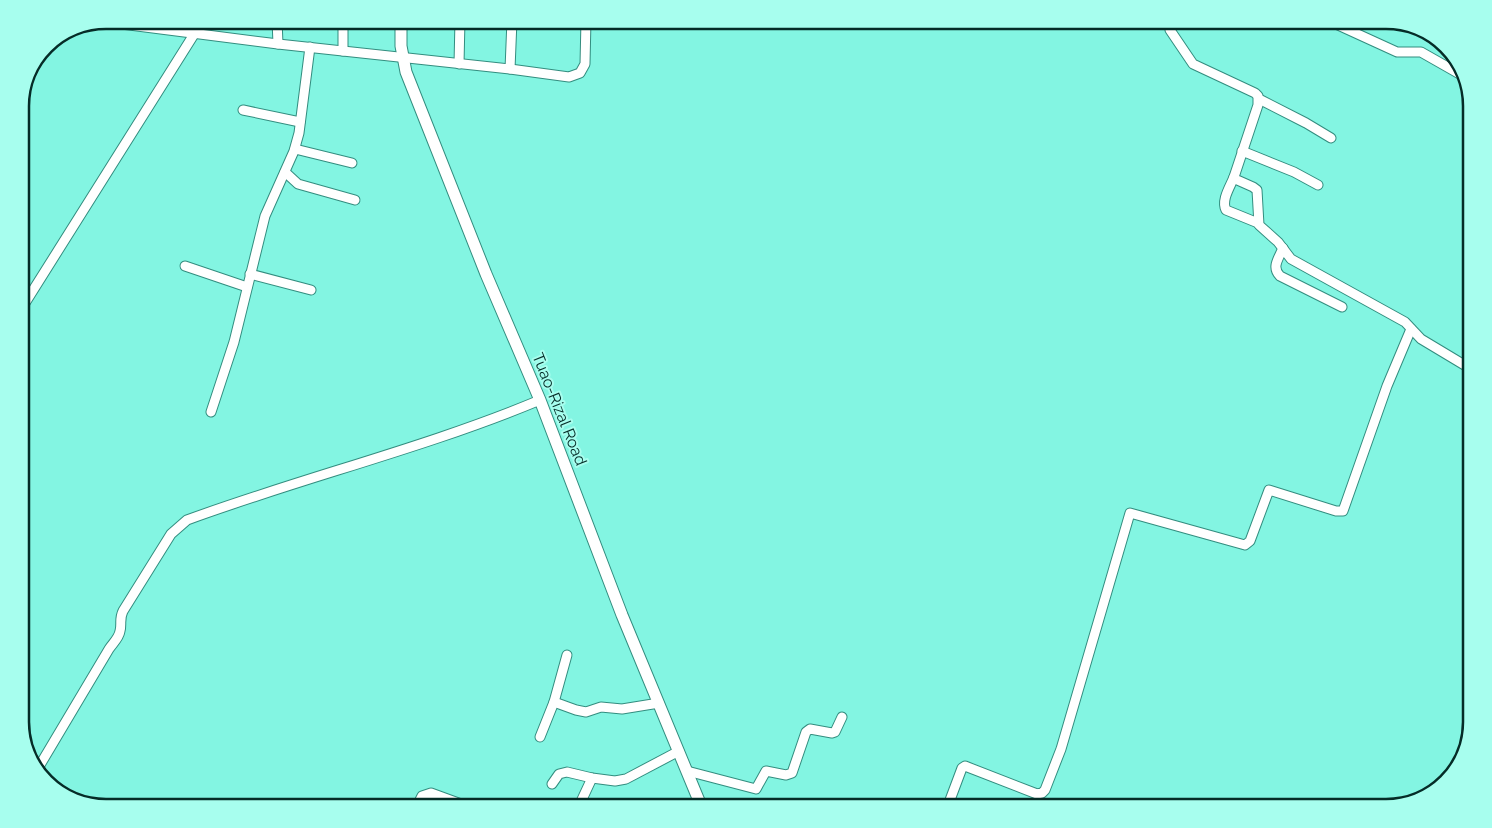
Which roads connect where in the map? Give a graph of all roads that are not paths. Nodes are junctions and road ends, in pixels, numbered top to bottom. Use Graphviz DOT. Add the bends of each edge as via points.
graph roads {
  1 [pos="155,29"];
  2 [pos="198,29"];
  3 [pos="277,29"];
  4 [pos="342,29"];
  5 [pos="401,29"];
  6 [pos="460,29"];
  7 [pos="512,29"];
  8 [pos="586,29"];
  9 [pos="1170,29"];
  10 [pos="1347,29"];
  11 [pos="196,34"];
  12 [pos="278,44"];
  13 [pos="310,47"];
  14 [pos="343,51"];
  15 [pos="403,58"];
  16 [pos="459,64"];
  17 [pos="510,69"];
  18 [pos="1455,71"];
  19 [pos="1259,99"];
  20 [pos="243,110"];
  21 [pos="300,122"];
  22 [pos="1331,138"];
  23 [pos="295,148"];
  24 [pos="1242,151"];
  25 [pos="352,163"];
  26 [pos="285,172"];
  27 [pos="1234,177"];
  28 [pos="1318,185"];
  29 [pos="355,200"];
  30 [pos="1258,223"];
  31 [pos="1283,248"];
  32 [pos="185,266"];
  33 [pos="250,274"];
  34 [pos="247,286"];
  35 [pos="311,290"];
  36 [pos="29,297"];
  37 [pos="1342,307"];
  38 [pos="1411,329"];
  39 [pos="1463,364"];
  40 [pos="540,400"];
  41 [pos="211,412"];
  42 [pos="567,655"];
  43 [pos="554,702"];
  44 [pos="659,703"];
  45 [pos="842,717"];
  46 [pos="540,737"];
  47 [pos="680,751"];
  48 [pos="41,763"];
  49 [pos="687,771"];
  50 [pos="592,778"];
  51 [pos="552,784"];
  52 [pos="420,799"];
  53 [pos="447,799"];
  54 [pos="582,799"];
  55 [pos="698,799"];
  56 [pos="950,799"];
  1 -- 11 [label="street"];
  2 -- 11 [label="street"];
  3 -- 12 [label="street"];
  4 -- 14 [label="street"];
  5 -- 15 [label="main road, Tuao-Rizal Road"];
  6 -- 16 [label="street"];
  7 -- 17 [label="street"];
  8 -- 17 [label="street" via="585,64 580,73 569,77"];
  9 -- 19 [label="street" via="1190,62 1255,93"];
  10 -- 18 [label="street" via="1397,52 1421,52"];
  11 -- 12 [label="street"];
  11 -- 36 [label="street"];
  12 -- 13 [label="street"];
  13 -- 14 [label="street"];
  13 -- 21 [label="street"];
  14 -- 15 [label="street"];
  15 -- 16 [label="street"];
  15 -- 40 [label="main road, Tuao-Rizal Road" via="486,274"];
  16 -- 17 [label="street"];
  19 -- 22 [label="street"];
  19 -- 24 [label="street"];
  20 -- 21 [label="street"];
  21 -- 23 [label="street"];
  23 -- 25 [label="street"];
  23 -- 26 [label="street"];
  24 -- 27 [label="street"];
  24 -- 28 [label="street"];
  26 -- 29 [label="street" via="298,184"];
  26 -- 33 [label="street" via="265,216"];
  27 -- 30 [label="street" via="1257,190"];
  27 -- 30 [label="street" via="1224,200 1226,210"];
  30 -- 31 [label="street"];
  31 -- 37 [label="street" via="1275,265 1280,276"];
  31 -- 38 [label="street" via="1292,259 1389,313"];
  32 -- 34 [label="street"];
  33 -- 34 [label="street"];
  33 -- 35 [label="street"];
  34 -- 41 [label="street" via="234,342"];
  38 -- 39 [label="street" via="1421,339"];
  38 -- 56 [label="street" via="1387,386 1343,511 1269,490 1250,542 1245,545 1130,513 1061,749 1045,790 1037,794 965,766"];
  40 -- 44 [label="main road, Tuao-Rizal Road"];
  40 -- 48 [label="street" via="455,432 187,520 171,534 122,612 118,636"];
  42 -- 43 [label="street"];
  43 -- 44 [label="street" via="586,712 600,707 622,709"];
  43 -- 46 [label="street"];
  44 -- 47 [label="main road, Tuao-Rizal Road"];
  45 -- 49 [label="street" via="835,732 810,729 806,732 792,773 766,771 756,789"];
  47 -- 49 [label="main road, Tuao-Rizal Road"];
  47 -- 50 [label="street" via="626,779"];
  49 -- 55 [label="main road, Tuao-Rizal Road"];
  50 -- 51 [label="street" via="563,772"];
  50 -- 54 [label="street"];
  52 -- 53 [label="street" via="430,793"];
}
